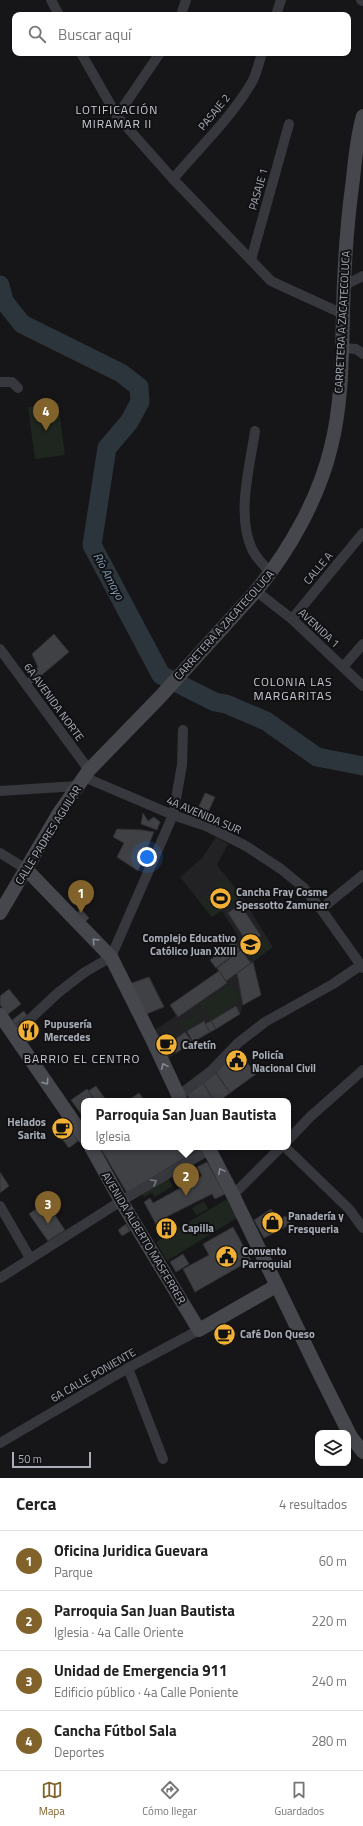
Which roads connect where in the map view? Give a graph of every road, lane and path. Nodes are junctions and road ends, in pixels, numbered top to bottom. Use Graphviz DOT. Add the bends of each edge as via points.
graph roads {
  1 [pos="51,0"];
  2 [pos="186,0"];
  3 [pos="281,0"];
  4 [pos="57,12"];
  5 [pos="182,12"];
  6 [pos="277,12"];
  7 [pos="83,56"];
  8 [pos="158,56"];
  9 [pos="261,56"];
  10 [pos="116,116"];
  11 [pos="363,116"];
  12 [pos="289,124"];
  13 [pos="173,179"];
  14 [pos="251,260"];
  15 [pos="363,276"];
  16 [pos="343,286"];
  17 [pos="343,314"];
  18 [pos="343,348"];
  19 [pos="363,354"];
  20 [pos="0,382"];
  21 [pos="18,388"];
  22 [pos="255,431"];
  23 [pos="363,532"];
  24 [pos="271,573"];
  25 [pos="256,591"];
  26 [pos="292,619"];
  27 [pos="363,644"];
  28 [pos="0,649"];
  29 [pos="343,667"];
  30 [pos="363,686"];
  31 [pos="183,730"];
  32 [pos="83,778"];
  33 [pos="0,790"];
  34 [pos="173,814"];
  35 [pos="0,852"];
  36 [pos="26,869"];
  37 [pos="363,875"];
  38 [pos="321,909"];
  39 [pos="0,913"];
  40 [pos="111,957"];
  41 [pos="362,967"];
  42 [pos="0,1016"];
  43 [pos="11,1032"];
  44 [pos="363,1070"];
  45 [pos="179,1098"];
  46 [pos="180,1098"];
  47 [pos="81,1133"];
  48 [pos="291,1137"];
  49 [pos="93,1150"];
  50 [pos="205,1150"];
  51 [pos="209,1150"];
  52 [pos="278,1150"];
  53 [pos="288,1150"];
  54 [pos="233,1195"];
  55 [pos="121,1201"];
  56 [pos="0,1206"];
  57 [pos="363,1228"];
  58 [pos="30,1258"];
  59 [pos="0,1278"];
  60 [pos="276,1286"];
  61 [pos="199,1330"];
  62 [pos="128,1368"];
  63 [pos="0,1443"];
  64 [pos="363,1452"];
  65 [pos="163,1459"];
  1 -- 4 [label="street"];
  2 -- 5 [label="street"];
  3 -- 6 [label="street"];
  7 -- 10 [label="street"];
  8 -- 10 [label="street"];
  9 -- 13 [label="street, PASAJE 2" via="253,80 236,105"];
  10 -- 13 [label="street"];
  11 -- 16 [label="main road, CARRETERA A ZACATECOLUCA" via="358,132 349,206"];
  12 -- 14 [label="street, PASAJE 1"];
  13 -- 14 [label="street"];
  14 -- 17 [label="street" via="271,281"];
  15 -- 16 [label="street"];
  16 -- 17 [label="main road, CARRETERA A ZACATECOLUCA"];
  17 -- 18 [label="main road, CARRETERA A ZACATECOLUCA"];
  18 -- 19 [label="street" via="356,349"];
  18 -- 24 [label="main road, CARRETERA A ZACATECOLUCA" via="339,398 331,447 322,476 299,528"];
  20 -- 21 [label="street" via="12,382"];
  22 -- 24 [label="street" via="244,517 252,550"];
  23 -- 26 [label="street, CALLE A"];
  24 -- 25 [label="main road, CARRETERA A ZACATECOLUCA"];
  25 -- 26 [label="street, AVENIDA 1"];
  25 -- 32 [label="main road, CARRETERA A ZACATECOLUCA"];
  26 -- 29 [label="street, AVENIDA 1"];
  27 -- 29 [label="street"];
  28 -- 32 [label="street, 6A AVENIDA NORTE"];
  29 -- 30 [label="street, AVENIDA 1"];
  31 -- 34 [label="street" via="182,765"];
  32 -- 33 [label="street"];
  32 -- 34 [label="street, 4A AVENIDA SUR"];
  32 -- 36 [label="main road, CALLE PADRES AGUILAR"];
  34 -- 38 [label="street, 4A AVENIDA SUR" via="206,826 246,846 303,887"];
  34 -- 40 [label="street"];
  35 -- 36 [label="street"];
  36 -- 39 [label="main road, CALLE PADRES AGUILAR"];
  40 -- 36 [label="main road, one-way"];
  37 -- 38 [label="street"];
  38 -- 41 [label="street, 4A AVENIDA SUR"];
  40 -- 43 [label="street" via="85,972"];
  45 -- 40 [label="main road, one-way"];
  41 -- 46 [label="street" via="265,1022 238,1043"];
  42 -- 43 [label="main road"];
  43 -- 47 [label="main road, one-way"];
  44 -- 48 [label="street"];
  49 -- 55 [label="main road, AVENIDA ALBERTO MASFERRER"];
  55 -- 50 [label="street, one-way"];
  54 -- 51 [label="main road, one-way"];
  52 -- 54 [label="street"];
  53 -- 57 [label="street" via="349,1209"];
  54 -- 60 [label="main road"];
  55 -- 58 [label="street"];
  55 -- 61 [label="main road, AVENIDA ALBERTO MASFERRER"];
  56 -- 58 [label="street"];
  58 -- 59 [label="street"];
  60 -- 61 [label="main road"];
  60 -- 64 [label="main road" via="352,1437"];
  61 -- 62 [label="street, 6A CALLE PONIENTE"];
  62 -- 63 [label="street, 6A CALLE PONIENTE"];
  62 -- 65 [label="street"];
}
